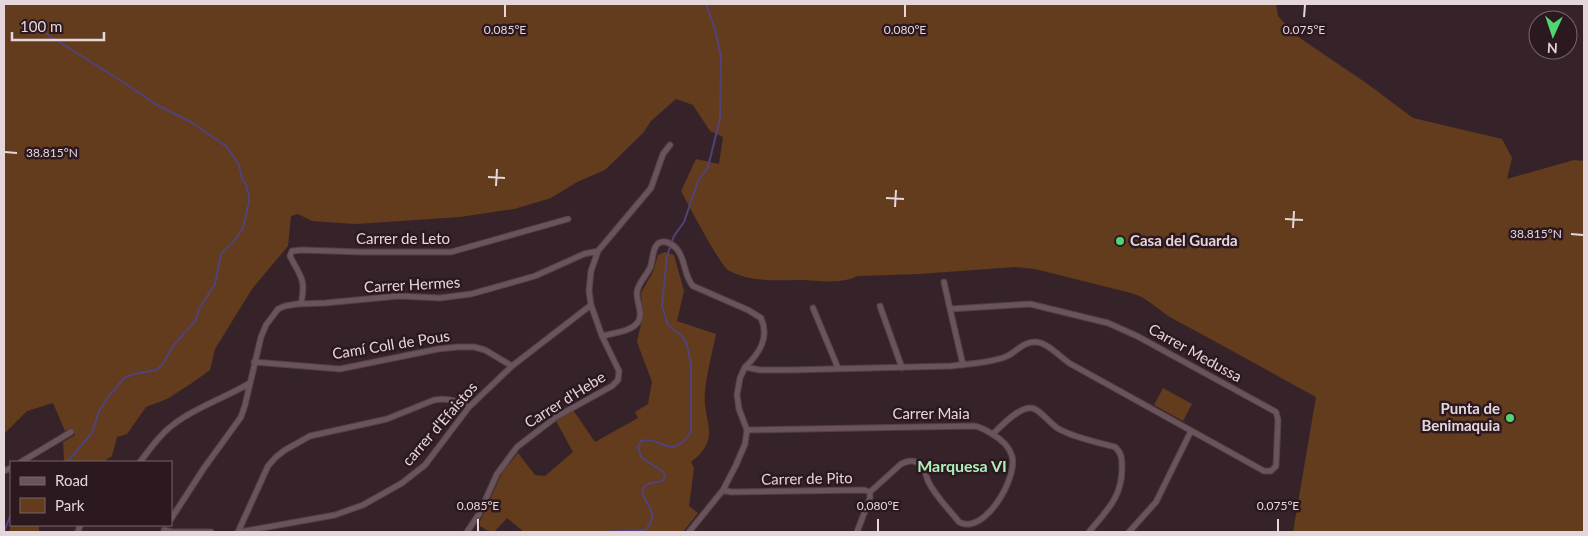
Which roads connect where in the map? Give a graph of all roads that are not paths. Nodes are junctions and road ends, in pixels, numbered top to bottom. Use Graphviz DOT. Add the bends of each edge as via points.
graph roads {
  1 [pos="670,145"];
  2 [pos="568,220"];
  3 [pos="598,251"];
  4 [pos="944,282"];
  5 [pos="301,304"];
  6 [pos="591,305"];
  7 [pos="880,306"];
  8 [pos="812,308"];
  9 [pos="950,309"];
  10 [pos="602,336"];
  11 [pos="254,362"];
  12 [pos="963,365"];
  13 [pos="512,366"];
  14 [pos="746,367"];
  15 [pos="838,368"];
  16 [pos="902,368"];
  17 [pos="250,384"];
  18 [pos="470,407"];
  19 [pos="747,430"];
  20 [pos="1191,431"];
  21 [pos="71,432"];
  22 [pos="993,434"];
  23 [pos="23,461"];
  24 [pos="141,461"];
  25 [pos="723,490"];
  26 [pos="870,492"];
  27 [pos="172,517"];
  28 [pos="163,531"];
  29 [pos="211,532"];
  30 [pos="239,532"];
  31 [pos="467,532"];
  32 [pos="689,532"];
  33 [pos="857,532"];
  34 [pos="1089,532"];
  35 [pos="1129,532"];
  1 -- 3 [label="street" via="663,154 651,188"];
  2 -- 5 [label="street, Carrer de Leto" via="451,252 292,251 290,256 303,282"];
  3 -- 5 [label="street, Carrer Hermes" via="535,276 459,296 398,296"];
  3 -- 6 [label="street" via="589,278"];
  4 -- 9 [label="street"];
  5 -- 11 [label="street, Carrer Hermes" via="282,307 274,313 263,331"];
  6 -- 10 [label="street, Carrer d'Hebe"];
  6 -- 13 [label="street"];
  7 -- 16 [label="street"];
  8 -- 15 [label="street"];
  9 -- 12 [label="street"];
  9 -- 20 [label="street, Carrer Medussa" via="1030,304 1108,323 1131,333 1276,412 1275,468 1264,471"];
  10 -- 14 [label="street" via="636,324 640,315 638,289 655,247 660,242 668,242 679,252 693,286 761,318 764,332 762,348"];
  10 -- 31 [label="street, Carrer d'Hebe" via="618,371 616,382 556,417 517,447 497,474"];
  11 -- 13 [label="street, Camí Coll de Pous" via="340,369 458,347 485,350"];
  11 -- 17 [label="street"];
  12 -- 16 [label="street, Carrer Medussa"];
  12 -- 20 [label="street, Carrer Medussa" via="1004,357 1029,343 1041,343 1069,363"];
  13 -- 18 [label="street, carrer d'Efaistos"];
  14 -- 15 [label="street, Carrer Medussa" via="760,370"];
  14 -- 19 [label="street" via="737,395"];
  15 -- 16 [label="street, Carrer Medussa"];
  17 -- 24 [label="street" via="173,425"];
  17 -- 27 [label="street" via="241,417"];
  18 -- 30 [label="street, carrer d'Efaistos" via="423,467 374,499 335,515"];
  18 -- 30 [label="street" via="458,402 434,400 387,419 305,438 270,463"];
  19 -- 22 [label="street, Carrer Maia" via="974,426"];
  19 -- 25 [label="street" via="742,451"];
  20 -- 35 [label="street" via="1156,502"];
  21 -- 23 [label="street"];
  22 -- 26 [label="street, Carrer de Pito" via="1010,450 1012,472 1000,500 980,523 972,526 961,524 934,491 923,468 914,461 901,464"];
  22 -- 34 [label="street" via="1018,413 1032,408 1066,432 1117,449 1122,460 1118,494"];
  25 -- 26 [label="street, Carrer de Pito"];
  25 -- 32 [label="street"];
  26 -- 33 [label="street"];
  28 -- 29 [label="street"];
}
